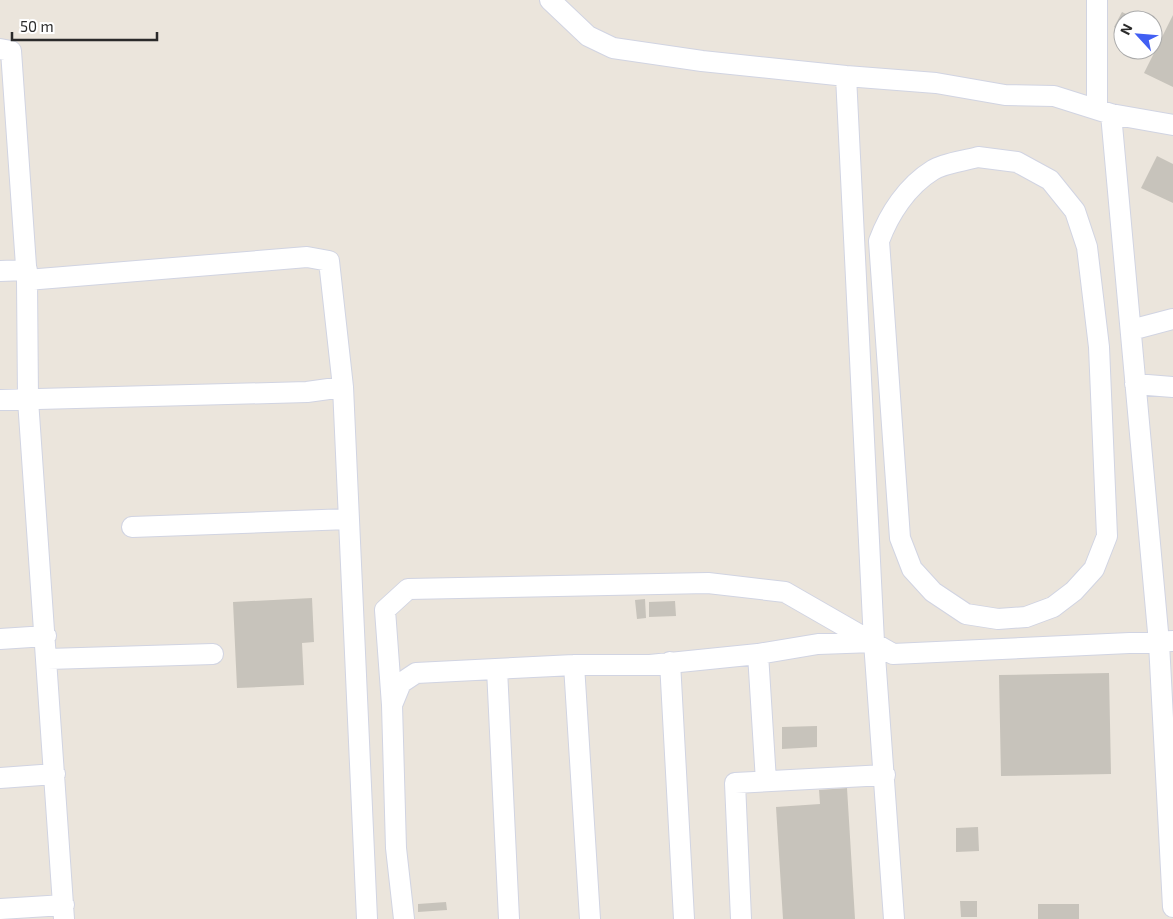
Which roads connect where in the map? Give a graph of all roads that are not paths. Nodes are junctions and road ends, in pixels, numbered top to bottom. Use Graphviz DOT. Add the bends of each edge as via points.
graph roads {
  1 [pos="550,0"];
  2 [pos="1097,0"];
  3 [pos="0,49"];
  4 [pos="846,76"];
  5 [pos="1104,111"];
  6 [pos="1173,126"];
  7 [pos="0,271"];
  8 [pos="27,275"];
  9 [pos="1173,319"];
  10 [pos="1131,330"];
  11 [pos="1135,384"];
  12 [pos="343,387"];
  13 [pos="1173,387"];
  14 [pos="0,400"];
  15 [pos="28,400"];
  16 [pos="349,519"];
  17 [pos="132,527"];
  18 [pos="900,538"];
  19 [pos="46,636"];
  20 [pos="0,639"];
  21 [pos="874,642"];
  22 [pos="1166,642"];
  23 [pos="213,654"];
  24 [pos="758,654"];
  25 [pos="48,659"];
  26 [pos="670,662"];
  27 [pos="574,665"];
  28 [pos="497,668"];
  29 [pos="392,705"];
  30 [pos="55,774"];
  31 [pos="885,775"];
  32 [pos="0,778"];
  33 [pos="766,782"];
  34 [pos="1173,907"];
  35 [pos="0,910"];
  36 [pos="64,912"];
  37 [pos="367,919"];
  38 [pos="404,919"];
  39 [pos="509,919"];
  40 [pos="590,919"];
  41 [pos="684,919"];
  42 [pos="741,919"];
  43 [pos="894,919"];
  1 -- 4 [label="street" via="588,36 613,48"];
  2 -- 5 [label="street"];
  3 -- 8 [label="street" via="11,51"];
  4 -- 5 [label="street" via="936,83 1005,95 1054,96"];
  4 -- 21 [label="street"];
  5 -- 6 [label="street"];
  5 -- 10 [label="street"];
  7 -- 8 [label="street"];
  8 -- 12 [label="street" via="307,258 330,261"];
  8 -- 15 [label="street"];
  9 -- 10 [label="street"];
  10 -- 11 [label="street"];
  11 -- 13 [label="street"];
  11 -- 22 [label="street"];
  12 -- 15 [label="street" via="307,392"];
  12 -- 16 [label="street"];
  14 -- 15 [label="street"];
  15 -- 19 [label="street"];
  16 -- 17 [label="street"];
  16 -- 37 [label="street"];
  18 -- 18 [label="street" via="879,241 888,217 933,169 978,157 1018,162 1050,180 1075,211 1086,247 1098,346 1107,536 1094,569 1074,591 1053,607 1026,617 998,619 966,614 933,592 912,569"];
  19 -- 20 [label="street"];
  19 -- 25 [label="street"];
  21 -- 22 [label="street" via="893,654"];
  21 -- 24 [label="street" via="818,644"];
  21 -- 29 [label="street" via="785,592 708,583 408,590 386,610"];
  21 -- 31 [label="street"];
  22 -- 34 [label="street"];
  23 -- 25 [label="street"];
  24 -- 26 [label="street"];
  24 -- 33 [label="street"];
  25 -- 30 [label="street"];
  26 -- 27 [label="street"];
  26 -- 41 [label="street"];
  27 -- 28 [label="street"];
  27 -- 40 [label="street"];
  28 -- 29 [label="street" via="416,673 401,683"];
  28 -- 39 [label="street"];
  29 -- 38 [label="street" via="396,848"];
  30 -- 32 [label="street"];
  30 -- 36 [label="street"];
  31 -- 33 [label="street"];
  31 -- 43 [label="street"];
  33 -- 42 [label="street" via="735,783"];
  35 -- 36 [label="street"];
}
